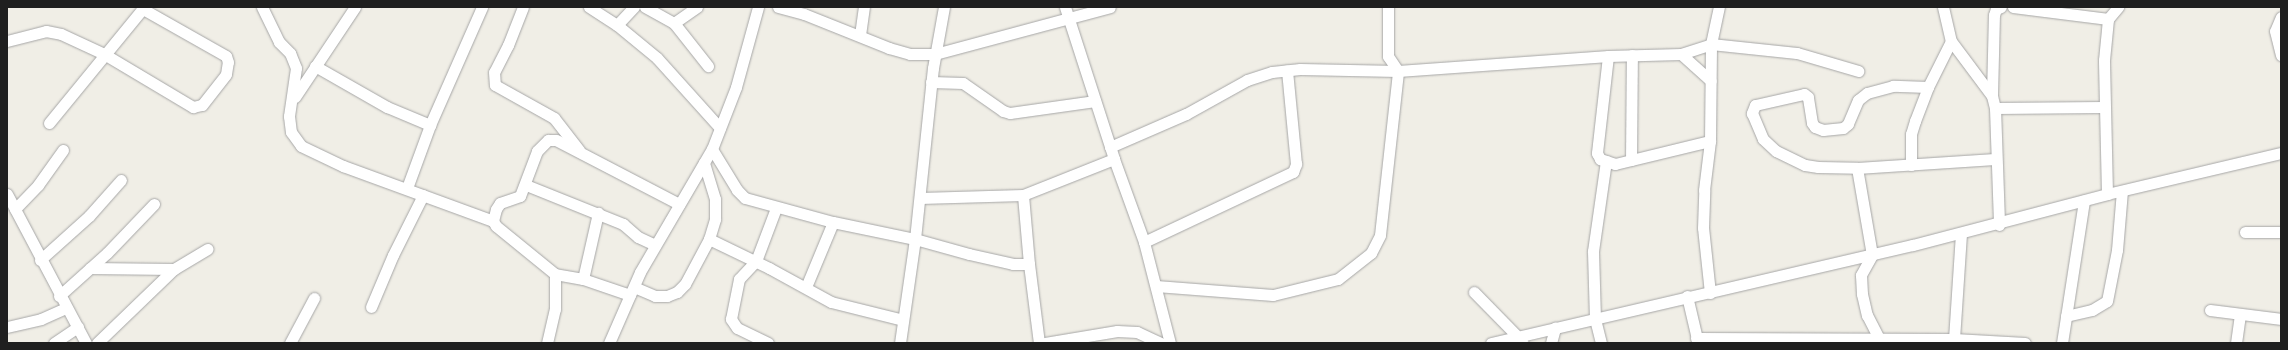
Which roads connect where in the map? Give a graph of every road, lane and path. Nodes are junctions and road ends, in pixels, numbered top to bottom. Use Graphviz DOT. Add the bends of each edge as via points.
graph roads {
  1 [pos="262,7"];
  2 [pos="355,7"];
  3 [pos="482,7"];
  4 [pos="523,7"];
  5 [pos="589,7"];
  6 [pos="634,7"];
  7 [pos="645,7"];
  8 [pos="697,7"];
  9 [pos="758,7"];
  10 [pos="778,7"];
  11 [pos="864,7"];
  12 [pos="944,7"];
  13 [pos="1065,7"];
  14 [pos="1110,7"];
  15 [pos="1388,7"];
  16 [pos="1943,7"];
  17 [pos="2001,7"];
  18 [pos="2012,7"];
  19 [pos="2118,7"];
  20 [pos="144,8"];
  21 [pos="1720,8"];
  22 [pos="2281,17"];
  23 [pos="1069,19"];
  24 [pos="2108,19"];
  25 [pos="674,23"];
  26 [pos="617,25"];
  27 [pos="860,35"];
  28 [pos="1951,40"];
  29 [pos="7,41"];
  30 [pos="1711,44"];
  31 [pos="104,54"];
  32 [pos="935,54"];
  33 [pos="1681,54"];
  34 [pos="1632,55"];
  35 [pos="2281,55"];
  36 [pos="1608,56"];
  37 [pos="315,66"];
  38 [pos="708,66"];
  39 [pos="1287,70"];
  40 [pos="1398,71"];
  41 [pos="1858,71"];
  42 [pos="1711,81"];
  43 [pos="931,82"];
  44 [pos="1928,87"];
  45 [pos="1992,96"];
  46 [pos="292,100"];
  47 [pos="1095,101"];
  48 [pos="2103,107"];
  49 [pos="1995,108"];
  50 [pos="50,123"];
  51 [pos="430,125"];
  52 [pos="720,128"];
  53 [pos="1710,141"];
  54 [pos="1110,147"];
  55 [pos="712,149"];
  56 [pos="63,150"];
  57 [pos="580,152"];
  58 [pos="2281,153"];
  59 [pos="1995,159"];
  60 [pos="1114,160"];
  61 [pos="1631,160"];
  62 [pos="1606,162"];
  63 [pos="704,163"];
  64 [pos="1911,165"];
  65 [pos="1857,168"];
  66 [pos="121,180"];
  67 [pos="526,185"];
  68 [pos="407,188"];
  69 [pos="2122,191"];
  70 [pos="7,194"];
  71 [pos="2107,194"];
  72 [pos="423,195"];
  73 [pos="1023,195"];
  74 [pos="920,198"];
  75 [pos="2084,201"];
  76 [pos="154,204"];
  77 [pos="678,204"];
  78 [pos="776,208"];
  79 [pos="15,209"];
  80 [pos="598,213"];
  81 [pos="493,221"];
  82 [pos="833,222"];
  83 [pos="1999,224"];
  84 [pos="2245,232"];
  85 [pos="2281,232"];
  86 [pos="1961,234"];
  87 [pos="709,239"];
  88 [pos="915,239"];
  89 [pos="1144,242"];
  90 [pos="655,245"];
  91 [pos="207,249"];
  92 [pos="1872,255"];
  93 [pos="40,260"];
  94 [pos="756,261"];
  95 [pos="1029,264"];
  96 [pos="90,268"];
  97 [pos="174,269"];
  98 [pos="555,274"];
  99 [pos="583,279"];
  100 [pos="806,286"];
  101 [pos="1156,286"];
  102 [pos="632,291"];
  103 [pos="1474,292"];
  104 [pos="1710,293"];
  105 [pos="59,296"];
  106 [pos="1686,296"];
  107 [pos="314,298"];
  108 [pos="372,307"];
  109 [pos="66,308"];
  110 [pos="2210,310"];
  111 [pos="2240,314"];
  112 [pos="2066,316"];
  113 [pos="1595,318"];
  114 [pos="2281,319"];
  115 [pos="903,320"];
  116 [pos="7,327"];
  117 [pos="78,327"];
  118 [pos="1555,328"];
  119 [pos="1879,338"];
  120 [pos="1954,339"];
  121 [pos="1521,340"];
  122 [pos="1703,340"];
  123 [pos="54,343"];
  124 [pos="86,343"];
  125 [pos="96,343"];
  126 [pos="290,343"];
  127 [pos="547,343"];
  128 [pos="609,343"];
  129 [pos="768,343"];
  130 [pos="900,343"];
  131 [pos="1039,343"];
  132 [pos="1045,343"];
  133 [pos="1161,343"];
  134 [pos="1170,343"];
  135 [pos="1491,343"];
  136 [pos="1551,343"];
  137 [pos="1601,343"];
  138 [pos="2025,343"];
  139 [pos="2062,343"];
  140 [pos="2236,343"];
  1 -- 46 [label="street" via="279,42 290,53 296,68"];
  2 -- 37 [label="street"];
  3 -- 51 [label="street"];
  4 -- 57 [label="street" via="494,72 495,85 554,118"];
  5 -- 26 [label="street"];
  6 -- 26 [label="street"];
  7 -- 25 [label="street"];
  8 -- 25 [label="street"];
  9 -- 52 [label="street" via="736,87"];
  10 -- 27 [label="street"];
  11 -- 27 [label="street"];
  12 -- 32 [label="street"];
  13 -- 23 [label="street"];
  14 -- 23 [label="street"];
  15 -- 40 [label="street" via="1388,56"];
  16 -- 28 [label="street"];
  17 -- 45 [label="street" via="1996,9 1994,15"];
  18 -- 24 [label="street"];
  19 -- 24 [label="street"];
  20 -- 31 [label="street"];
  20 -- 31 [label="street" via="226,56 226,74 202,105 193,107"];
  21 -- 30 [label="street"];
  22 -- 35 [label="street" via="2275,31"];
  23 -- 32 [label="street"];
  23 -- 47 [label="street"];
  24 -- 48 [label="street"];
  25 -- 38 [label="street"];
  26 -- 52 [label="street" via="656,58"];
  27 -- 32 [label="street" via="910,54"];
  28 -- 44 [label="street"];
  28 -- 45 [label="street"];
  29 -- 31 [label="street" via="46,31 61,34"];
  30 -- 33 [label="street"];
  30 -- 41 [label="street" via="1797,54"];
  30 -- 42 [label="street"];
  31 -- 50 [label="street"];
  32 -- 43 [label="street"];
  33 -- 34 [label="street"];
  33 -- 42 [label="street"];
  34 -- 36 [label="street"];
  34 -- 61 [label="street"];
  36 -- 40 [label="street"];
  36 -- 62 [label="street" via="1597,153"];
  37 -- 46 [label="street"];
  37 -- 51 [label="street" via="387,107"];
  39 -- 40 [label="street"];
  39 -- 54 [label="street" via="1247,80 1186,114"];
  39 -- 89 [label="street" via="1296,164 1293,172"];
  40 -- 101 [label="street" via="1380,235 1371,253 1353,269 1338,279 1273,295"];
  42 -- 53 [label="street"];
  43 -- 47 [label="street" via="963,83 1003,111 1010,113"];
  43 -- 74 [label="street"];
  44 -- 64 [label="street" via="1911,134"];
  44 -- 65 [label="street" via="1893,86 1867,93 1858,100 1848,124 1843,128 1823,130 1815,127 1812,123 1808,97 1804,94 1756,105 1752,109 1755,123 1763,139 1776,151 1805,165"];
  45 -- 49 [label="street"];
  46 -- 68 [label="street" via="289,116 291,132 301,146 343,166"];
  47 -- 54 [label="street"];
  48 -- 49 [label="street"];
  48 -- 71 [label="street"];
  49 -- 59 [label="street"];
  51 -- 68 [label="street"];
  52 -- 55 [label="street"];
  53 -- 61 [label="street"];
  53 -- 104 [label="street" via="1704,198 1704,228"];
  54 -- 60 [label="street"];
  55 -- 63 [label="street"];
  55 -- 78 [label="street" via="736,190 745,198"];
  56 -- 79 [label="street" via="42,180"];
  57 -- 67 [label="street" via="556,140 548,140 537,151"];
  57 -- 77 [label="street"];
  58 -- 69 [label="street"];
  59 -- 64 [label="street"];
  59 -- 83 [label="street"];
  60 -- 73 [label="street"];
  60 -- 89 [label="street"];
  61 -- 62 [label="street" via="1615,164"];
  62 -- 113 [label="street" via="1594,239 1592,279"];
  63 -- 77 [label="street"];
  63 -- 87 [label="street" via="716,208"];
  64 -- 65 [label="street"];
  65 -- 92 [label="street"];
  66 -- 93 [label="street" via="89,216"];
  67 -- 80 [label="street"];
  67 -- 81 [label="street" via="520,196 500,203"];
  68 -- 72 [label="street"];
  69 -- 71 [label="street"];
  69 -- 112 [label="street" via="2117,250 2108,301 2092,310"];
  70 -- 79 [label="street"];
  71 -- 75 [label="street"];
  72 -- 81 [label="street"];
  72 -- 108 [label="street" via="393,255"];
  73 -- 74 [label="street"];
  73 -- 95 [label="street"];
  74 -- 88 [label="street"];
  75 -- 83 [label="street"];
  75 -- 112 [label="street"];
  76 -- 96 [label="street"];
  77 -- 90 [label="street"];
  78 -- 82 [label="street"];
  78 -- 94 [label="street"];
  79 -- 93 [label="street"];
  80 -- 90 [label="street" via="623,224 638,237"];
  80 -- 99 [label="street"];
  81 -- 98 [label="street"];
  82 -- 88 [label="street"];
  82 -- 100 [label="street"];
  83 -- 86 [label="street"];
  84 -- 85 [label="street"];
  86 -- 92 [label="street"];
  86 -- 120 [label="street"];
  87 -- 94 [label="street"];
  87 -- 102 [label="street" via="685,284 677,292 667,296 655,296"];
  88 -- 95 [label="street" via="1006,262"];
  88 -- 115 [label="street"];
  89 -- 101 [label="street"];
  90 -- 102 [label="street"];
  91 -- 97 [label="street"];
  92 -- 104 [label="street"];
  92 -- 119 [label="street" via="1865,263 1861,275 1862,294 1867,315"];
  93 -- 105 [label="street"];
  94 -- 100 [label="street"];
  94 -- 129 [label="street" via="739,278 731,319 738,328"];
  95 -- 131 [label="street"];
  96 -- 97 [label="street"];
  96 -- 105 [label="street"];
  97 -- 125 [label="street"];
  98 -- 99 [label="street"];
  98 -- 127 [label="street" via="555,309"];
  99 -- 102 [label="street"];
  100 -- 115 [label="street" via="831,302"];
  101 -- 134 [label="street"];
  102 -- 128 [label="street"];
  103 -- 121 [label="street"];
  104 -- 106 [label="street"];
  105 -- 109 [label="street"];
  106 -- 113 [label="street"];
  106 -- 122 [label="street"];
  107 -- 126 [label="street"];
  109 -- 116 [label="street" via="41,319"];
  109 -- 117 [label="street"];
  110 -- 111 [label="street"];
  111 -- 114 [label="street"];
  111 -- 140 [label="street"];
  112 -- 139 [label="street"];
  113 -- 118 [label="street"];
  113 -- 137 [label="street"];
  115 -- 130 [label="street"];
  117 -- 123 [label="street"];
  117 -- 124 [label="street"];
  118 -- 121 [label="street"];
  118 -- 136 [label="street"];
  119 -- 120 [label="street"];
  119 -- 122 [label="street"];
  120 -- 138 [label="street"];
  121 -- 135 [label="street"];
  132 -- 133 [label="street" via="1117,331 1137,332"];
}
